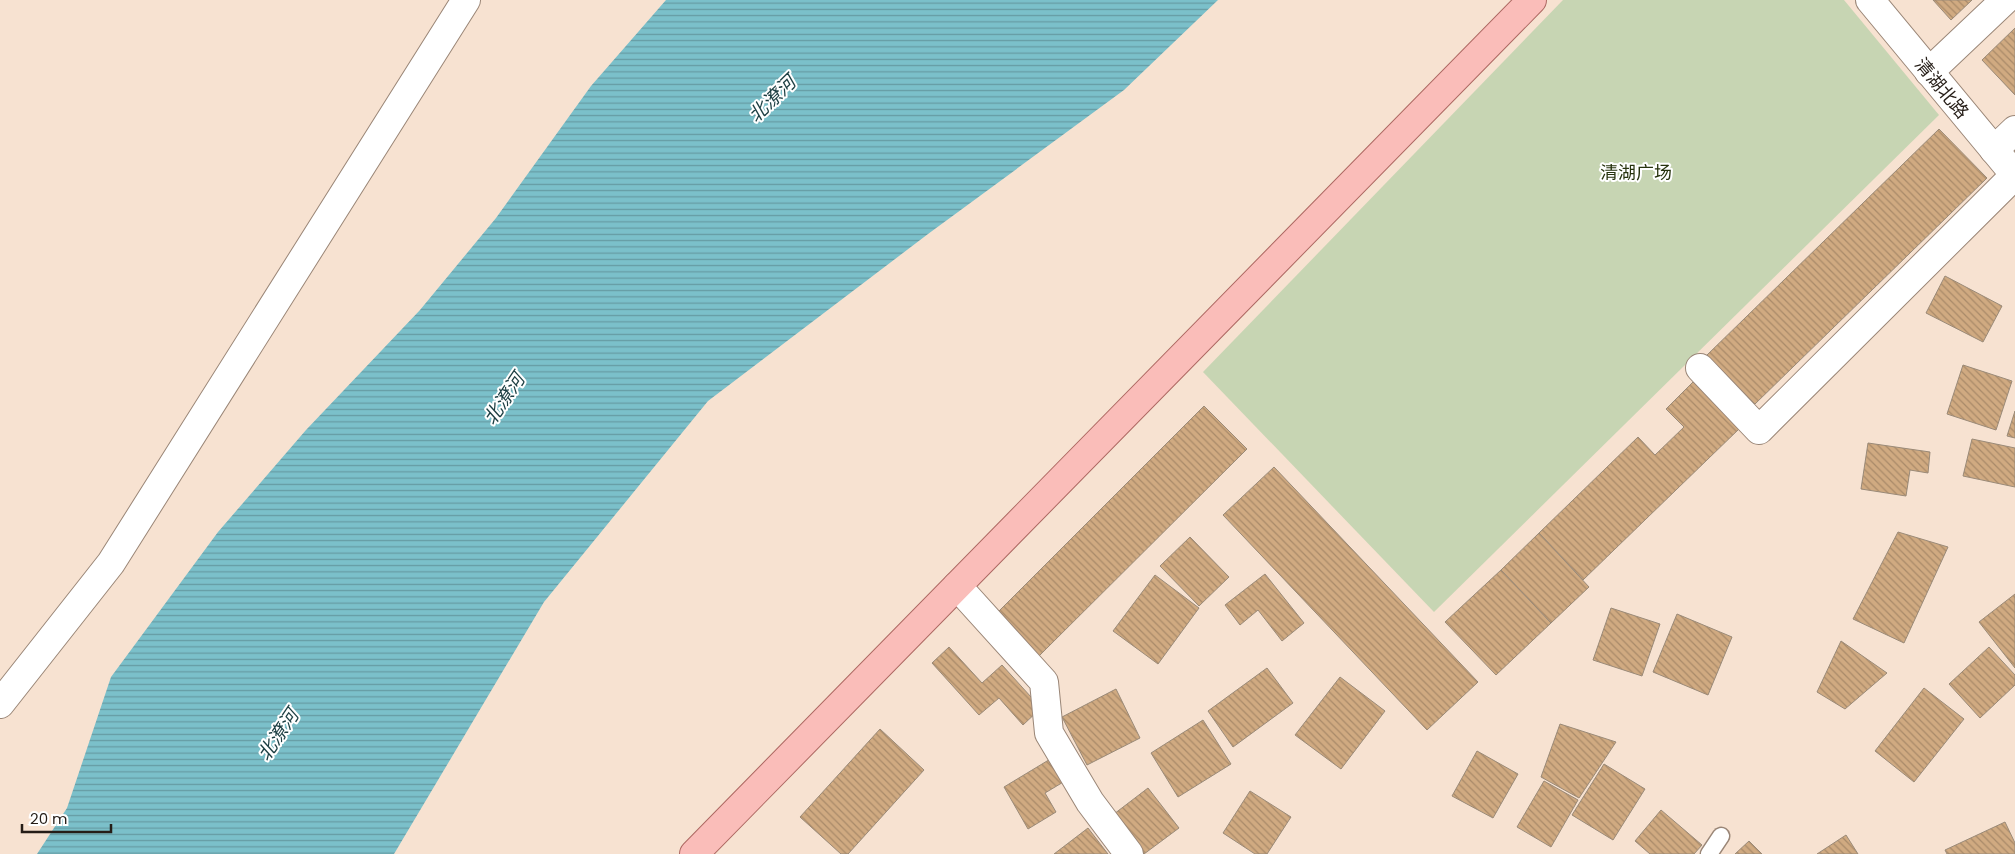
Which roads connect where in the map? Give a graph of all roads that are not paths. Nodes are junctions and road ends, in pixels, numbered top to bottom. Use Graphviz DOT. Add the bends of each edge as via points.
graph roads {
  1 [pos="466,0"];
  2 [pos="1532,0"];
  3 [pos="1870,0"];
  4 [pos="2005,0"];
  5 [pos="1930,72"];
  6 [pos="2015,130"];
  7 [pos="1994,150"];
  8 [pos="2015,175"];
  9 [pos="1700,368"];
  10 [pos="957,586"];
  11 [pos="0,704"];
  12 [pos="1721,836"];
  13 [pos="694,854"];
  14 [pos="1129,854"];
  15 [pos="1709,854"];
  1 -- 11 [label="street" via="111,563"];
  2 -- 10 [label="main road"];
  3 -- 5 [label="street, 清湖北路"];
  4 -- 5 [label="street"];
  5 -- 7 [label="street, 清湖北路"];
  6 -- 7 [label="street"];
  7 -- 8 [label="street, 清湖北路"];
  8 -- 9 [label="street" via="1759,430"];
  10 -- 13 [label="main road"];
  10 -- 14 [label="street" via="1044,682 1049,733 1090,802"];
  12 -- 15 [label="lane"];
}
